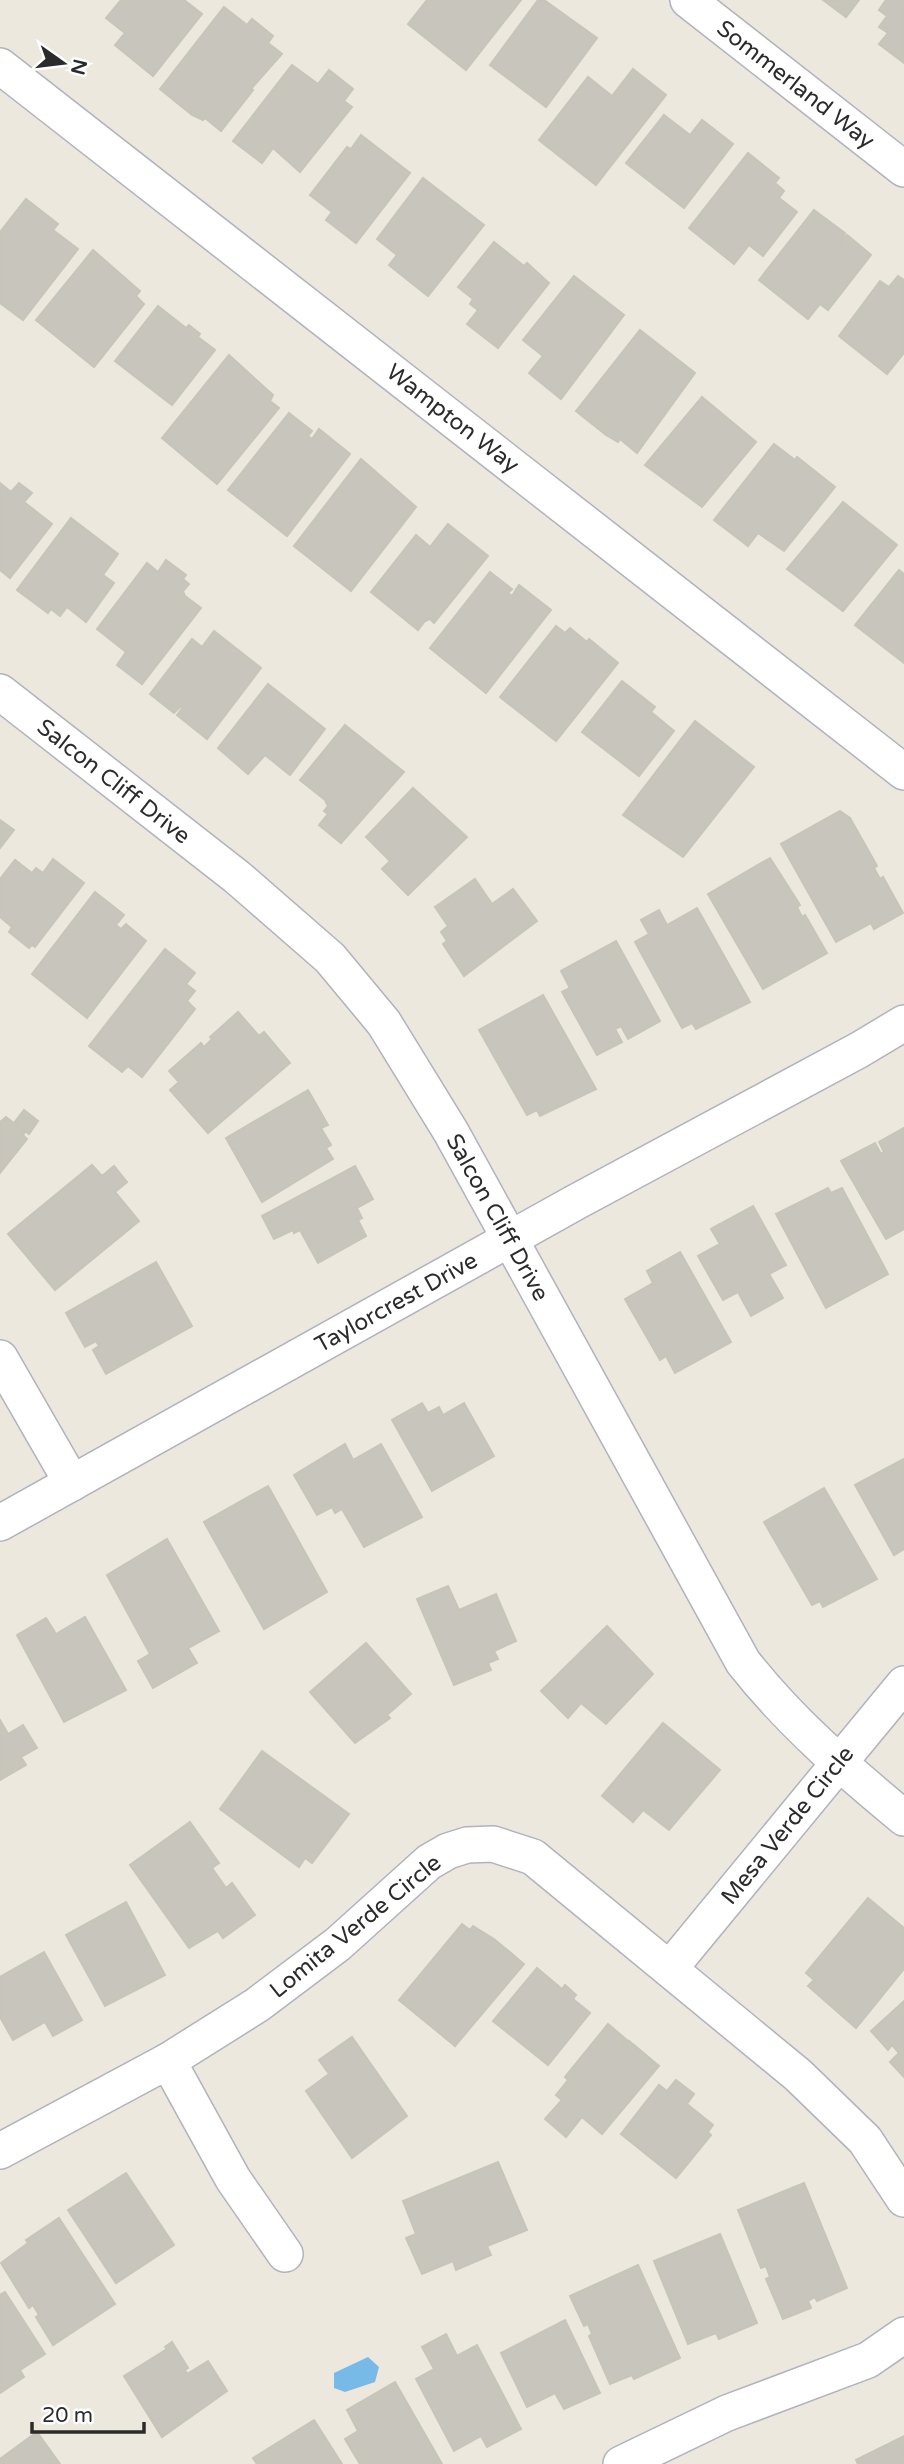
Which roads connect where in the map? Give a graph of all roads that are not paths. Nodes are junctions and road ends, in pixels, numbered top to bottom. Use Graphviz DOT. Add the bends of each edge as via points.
graph roads {
  1 [pos="688,0"];
  2 [pos="0,66"];
  3 [pos="904,169"];
  4 [pos="0,692"];
  5 [pos="904,772"];
  6 [pos="904,1023"];
  7 [pos="510,1239"];
  8 [pos="0,1359"];
  9 [pos="72,1483"];
  10 [pos="0,1523"];
  11 [pos="904,1684"];
  12 [pos="837,1762"];
  13 [pos="904,1818"];
  14 [pos="671,1967"];
  15 [pos="168,2061"];
  16 [pos="0,2151"];
  17 [pos="904,2199"];
  18 [pos="285,2254"];
  19 [pos="904,2335"];
  20 [pos="621,2464"];
  1 -- 3 [label="street, Sommerland Way"];
  2 -- 5 [label="street, Wampton Way"];
  4 -- 7 [label="street, Salcon Cliff Drive" via="237,877 330,958 384,1023 410,1063"];
  6 -- 7 [label="street, Taylorcrest Drive"];
  7 -- 9 [label="street, Taylorcrest Drive"];
  7 -- 12 [label="street, Salcon Cliff Drive" via="743,1662 775,1703"];
  8 -- 9 [label="street"];
  9 -- 10 [label="street, Taylorcrest Drive"];
  11 -- 12 [label="street, Mesa Verde Circle"];
  12 -- 13 [label="street, Salcon Cliff Drive"];
  12 -- 14 [label="street, Mesa Verde Circle"];
  14 -- 15 [label="street, Lomita Verde Circle" via="533,1857 493,1844 467,1846 429,1862 302,1972"];
  14 -- 17 [label="street, Lomita Verde Circle" via="846,2121 887,2169"];
  15 -- 16 [label="street, Lomita Verde Circle"];
  15 -- 18 [label="street" via="233,2179"];
  19 -- 20 [label="street" via="868,2360 727,2413"];
}
